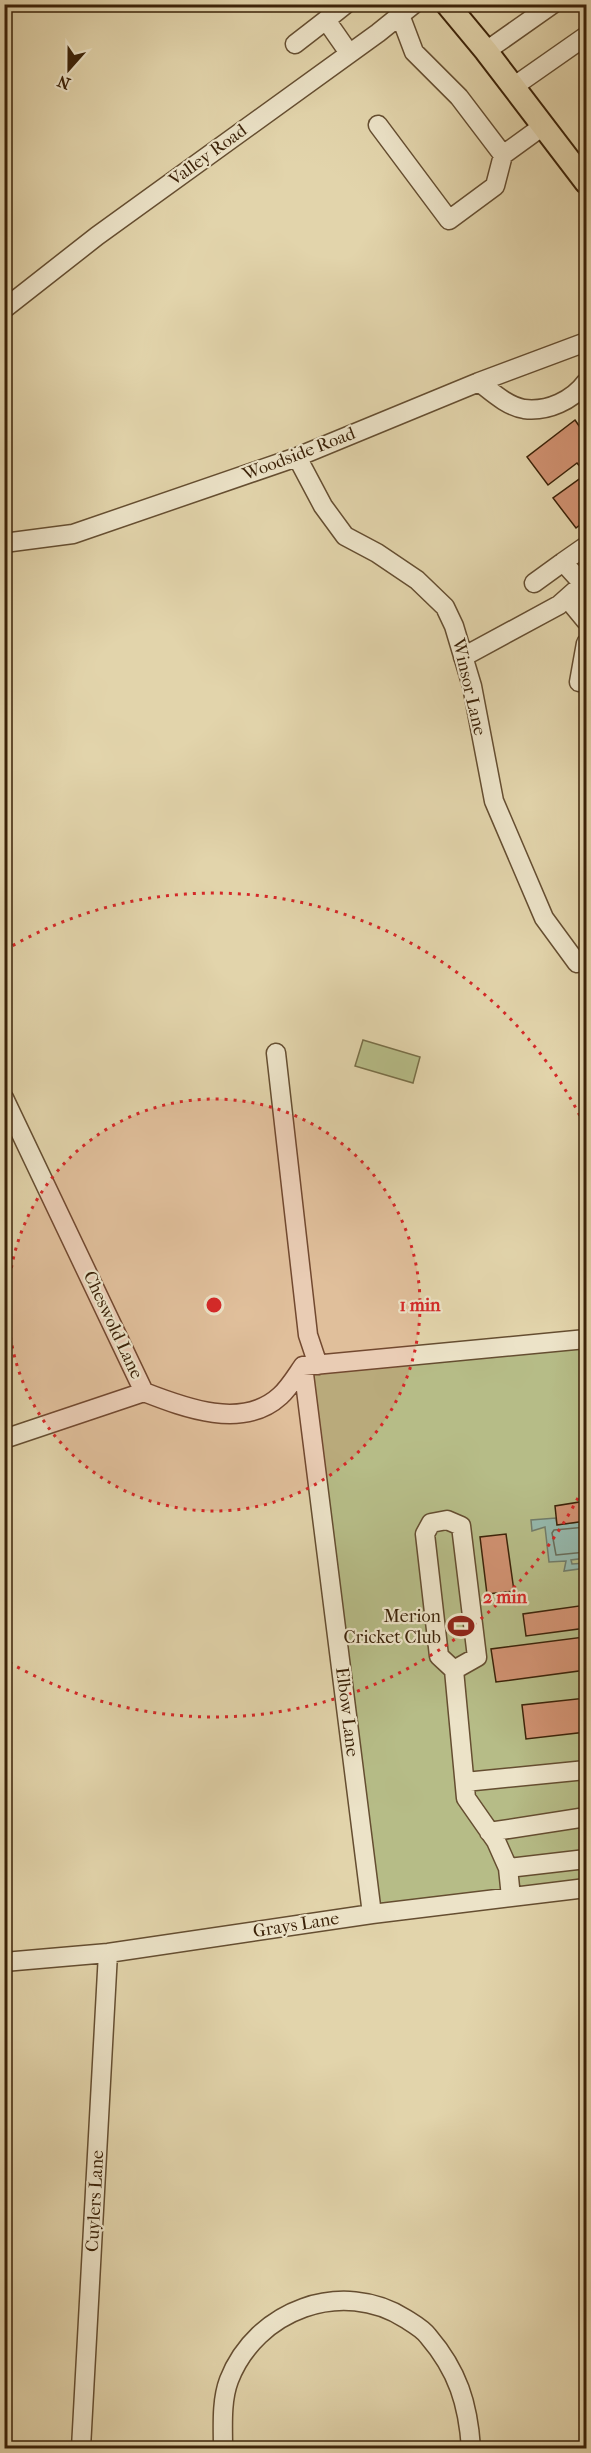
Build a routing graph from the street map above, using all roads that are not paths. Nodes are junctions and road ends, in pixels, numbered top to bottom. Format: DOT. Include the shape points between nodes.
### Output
graph roads {
  1 [pos="346,4"];
  2 [pos="447,4"];
  3 [pos="553,4"];
  4 [pos="407,10"];
  5 [pos="326,20"];
  6 [pos="586,36"];
  7 [pos="295,44"];
  8 [pos="486,51"];
  9 [pos="349,53"];
  10 [pos="513,87"];
  11 [pos="378,125"];
  12 [pos="543,126"];
  13 [pos="503,155"];
  14 [pos="584,174"];
  15 [pos="4,309"];
  16 [pos="586,342"];
  17 [pos="478,382"];
  18 [pos="586,382"];
  19 [pos="297,458"];
  20 [pos="4,543"];
  21 [pos="586,546"];
  22 [pos="563,562"];
  23 [pos="534,583"];
  24 [pos="585,583"];
  25 [pos="567,598"];
  26 [pos="586,621"];
  27 [pos="586,644"];
  28 [pos="463,657"];
  29 [pos="586,676"];
  30 [pos="577,963"];
  31 [pos="276,1053"];
  32 [pos="4,1098"];
  33 [pos="586,1339"];
  34 [pos="310,1366"];
  35 [pos="144,1392"];
  36 [pos="4,1439"];
  37 [pos="454,1670"];
  38 [pos="586,1770"];
  39 [pos="465,1782"];
  40 [pos="586,1817"];
  41 [pos="489,1832"];
  42 [pos="586,1858"];
  43 [pos="508,1868"];
  44 [pos="586,1888"];
  45 [pos="511,1897"];
  46 [pos="372,1914"];
  47 [pos="108,1953"];
  48 [pos="4,1962"];
  49 [pos="81,2448"];
  50 [pos="223,2448"];
  51 [pos="471,2448"];
  1 -- 5 [label="street"];
  2 -- 8 [label="main road"];
  3 -- 8 [label="street"];
  4 -- 9 [label="street, Valley Road"];
  4 -- 13 [label="street" via="414,51 459,97"];
  5 -- 7 [label="street"];
  5 -- 9 [label="street"];
  6 -- 10 [label="street"];
  8 -- 10 [label="main road"];
  9 -- 15 [label="street, Valley Road" via="97,236"];
  10 -- 12 [label="main road"];
  11 -- 13 [label="street" via="449,220 495,186"];
  12 -- 13 [label="street"];
  12 -- 14 [label="main road"];
  16 -- 17 [label="street, Woodside Road"];
  17 -- 18 [label="street" via="501,399 524,409 553,406 577,395"];
  17 -- 19 [label="street, Woodside Road"];
  19 -- 20 [label="street, Woodside Road" via="73,534"];
  19 -- 28 [label="street, Winsor Lane" via="322,506 345,536 417,580 445,607"];
  21 -- 22 [label="street"];
  22 -- 23 [label="street"];
  22 -- 24 [label="street"];
  24 -- 25 [label="street"];
  25 -- 26 [label="street"];
  25 -- 28 [label="street"];
  27 -- 29 [label="street" via="579,682"];
  28 -- 30 [label="street, Winsor Lane" via="494,801 544,918"];
  31 -- 34 [label="street, Elbow Lane"];
  32 -- 35 [label="street, Cheswold Lane"];
  33 -- 34 [label="street"];
  34 -- 35 [label="street, Cheswold Lane" via="280,1396 256,1411 200,1412"];
  34 -- 46 [label="street, Elbow Lane"];
  35 -- 36 [label="street"];
  37 -- 37 [label="street" via="477,1657 461,1526 447,1520 430,1523 425,1533 440,1656"];
  37 -- 39 [label="street"];
  38 -- 39 [label="street"];
  39 -- 41 [label="street" via="466,1798"];
  40 -- 41 [label="street"];
  41 -- 43 [label="street"];
  42 -- 43 [label="street"];
  43 -- 45 [label="street"];
  44 -- 45 [label="street, Grays Lane"];
  45 -- 46 [label="street, Grays Lane"];
  46 -- 47 [label="street, Grays Lane"];
  47 -- 48 [label="street, Grays Lane"];
  47 -- 49 [label="street, Cuylers Lane"];
  50 -- 51 [label="street" via="228,2383 255,2339 282,2317 327,2301 348,2301 395,2312 427,2334 458,2380 469,2415"];
}
